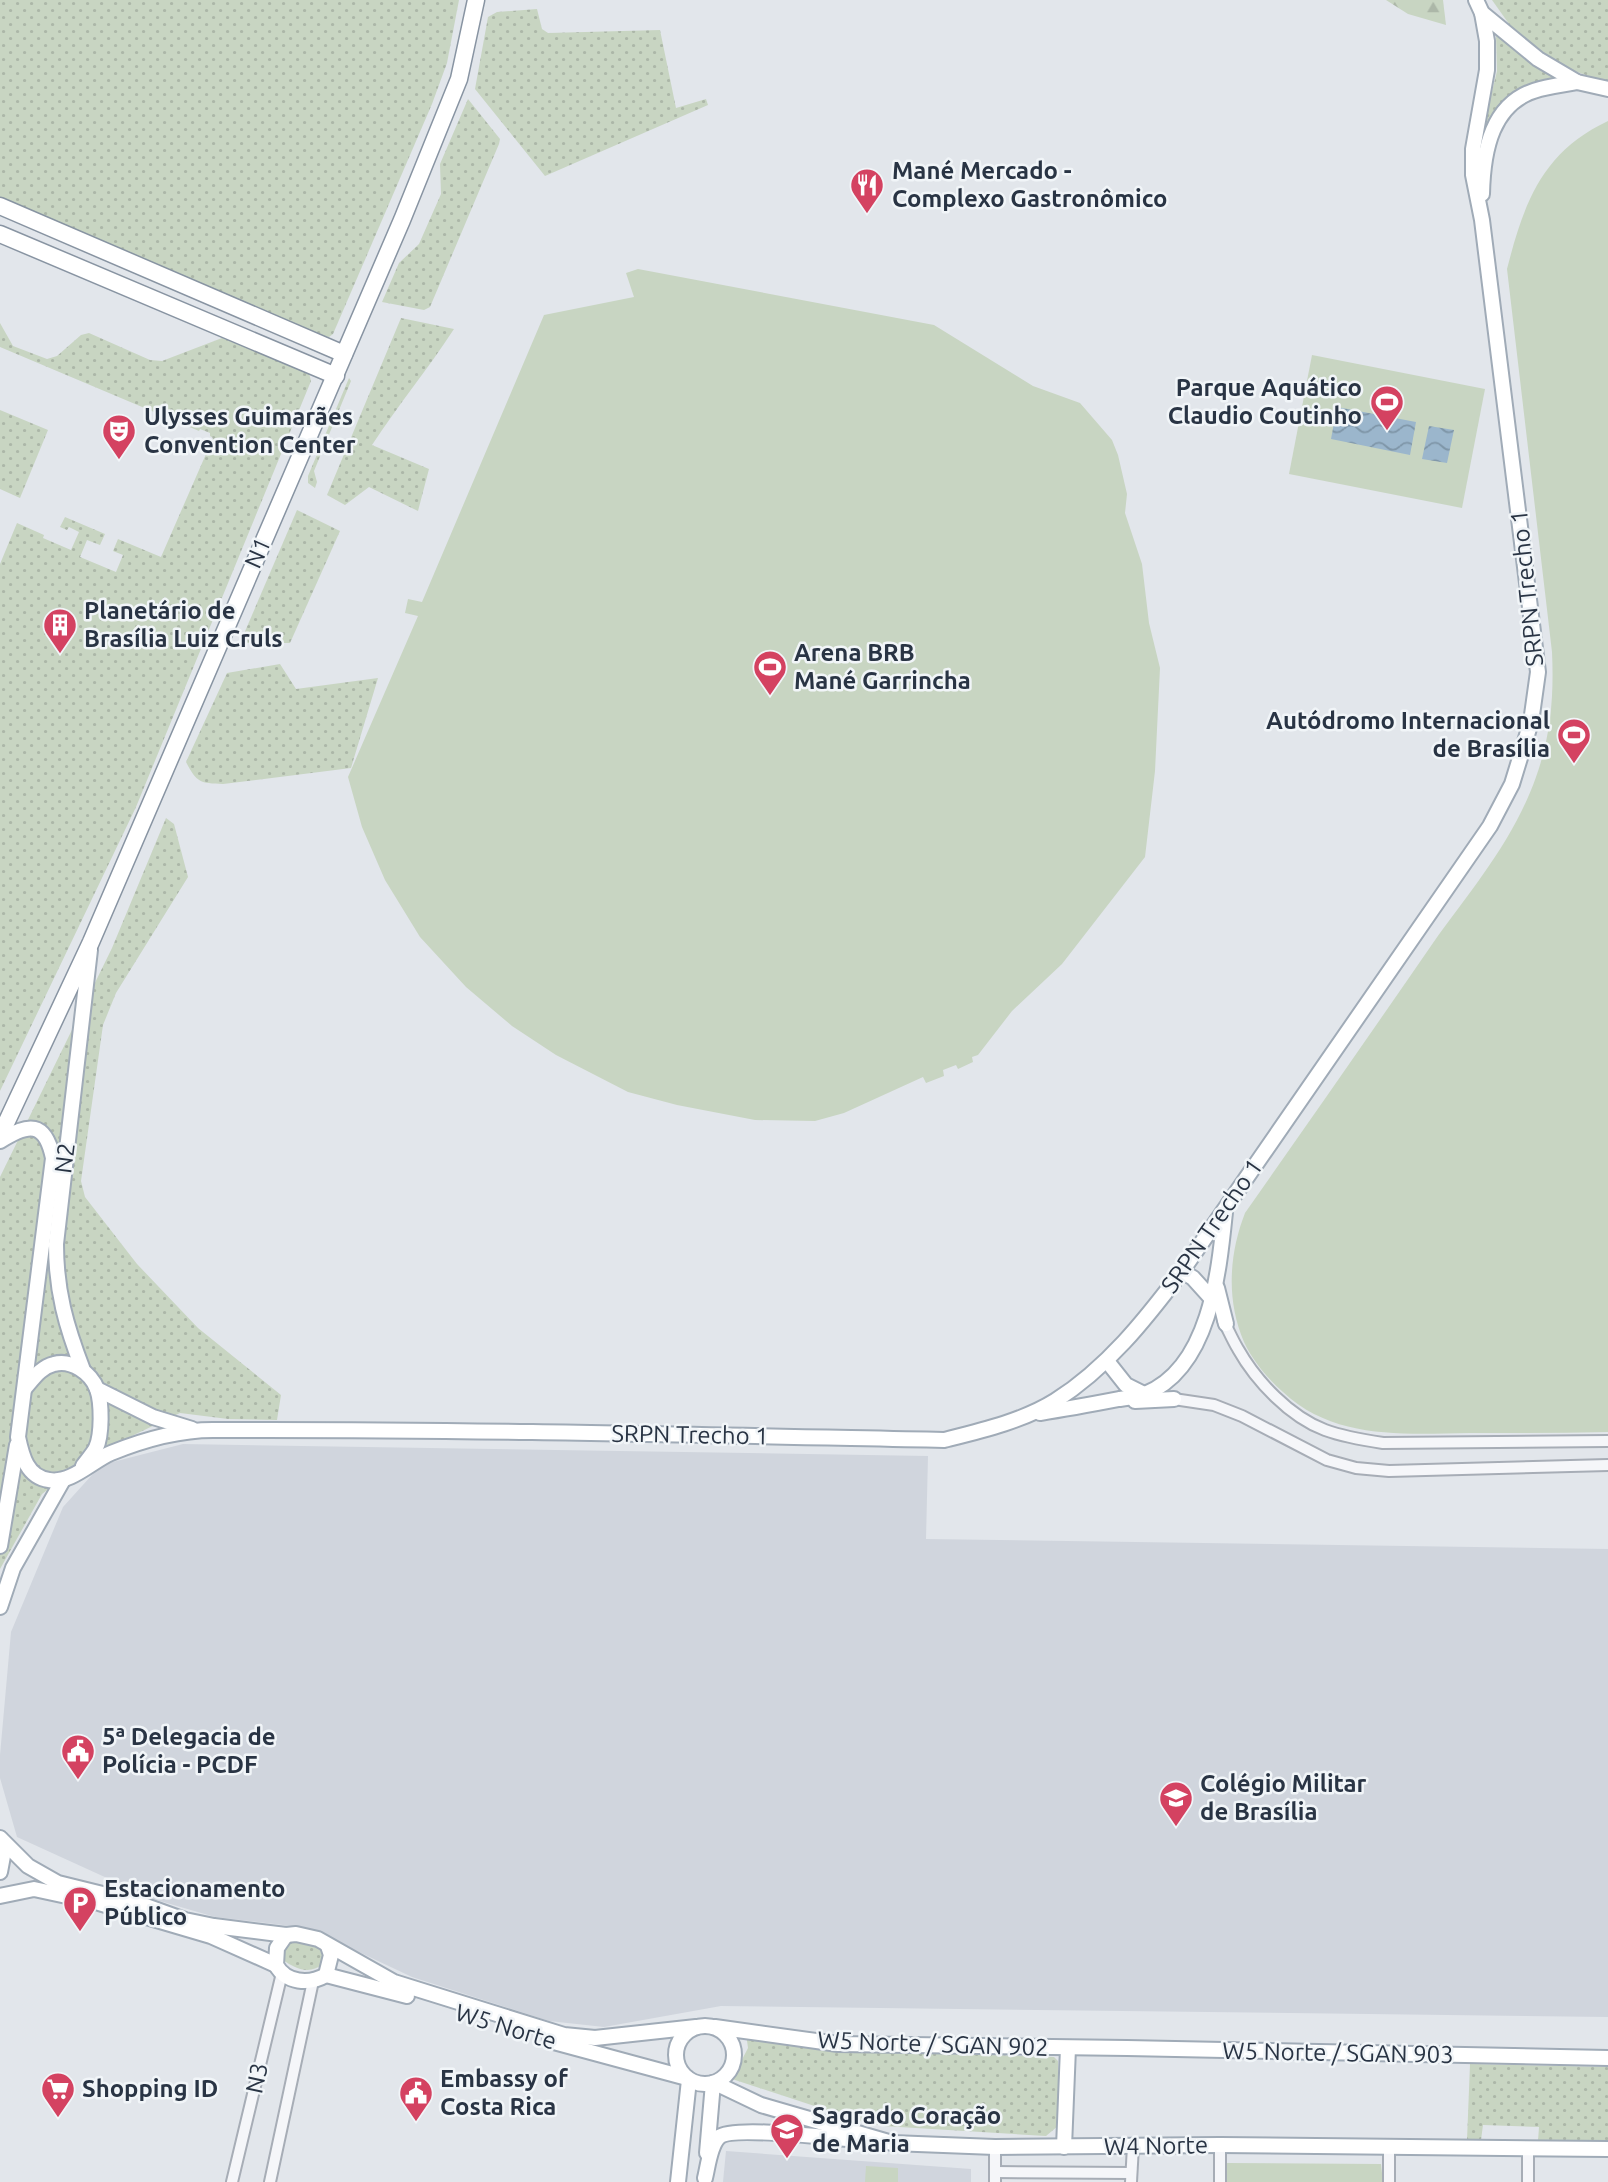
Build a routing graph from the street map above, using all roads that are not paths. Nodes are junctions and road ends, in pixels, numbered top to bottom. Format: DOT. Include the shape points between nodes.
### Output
graph roads {
  1 [pos="476,0"];
  2 [pos="1479,7"];
  3 [pos="1577,82"];
  4 [pos="1608,89"];
  5 [pos="0,206"];
  6 [pos="1482,220"];
  7 [pos="0,234"];
  8 [pos="276,324"];
  9 [pos="267,347"];
  10 [pos="344,354"];
  11 [pos="335,376"];
  12 [pos="91,942"];
  13 [pos="0,1138"];
  14 [pos="1226,1208"];
  15 [pos="1182,1271"];
  16 [pos="1216,1273"];
  17 [pos="1212,1299"];
  18 [pos="1226,1324"];
  19 [pos="1107,1361"];
  20 [pos="83,1370"];
  21 [pos="25,1388"];
  22 [pos="97,1389"];
  23 [pos="1145,1394"];
  24 [pos="1174,1399"];
  25 [pos="1116,1400"];
  26 [pos="1025,1416"];
  27 [pos="193,1430"];
  28 [pos="18,1437"];
  29 [pos="1608,1441"];
  30 [pos="1608,1465"];
  31 [pos="81,1470"];
  32 [pos="63,1480"];
  33 [pos="0,1546"];
  34 [pos="0,1607"];
  35 [pos="0,1838"];
  36 [pos="0,1872"];
  37 [pos="0,1896"];
  38 [pos="286,1936"];
  39 [pos="328,1946"];
  40 [pos="279,1969"];
  41 [pos="319,1978"];
  42 [pos="696,2027"];
  43 [pos="715,2027"];
  44 [pos="1068,2048"];
  45 [pos="1608,2058"];
  46 [pos="688,2079"];
  47 [pos="714,2083"];
  48 [pos="891,2143"];
  49 [pos="1220,2144"];
  50 [pos="1389,2145"];
  51 [pos="1133,2146"];
  52 [pos="995,2147"];
  53 [pos="1064,2147"];
  54 [pos="1528,2149"];
  55 [pos="1608,2149"];
  56 [pos="995,2177"];
  57 [pos="1131,2177"];
  58 [pos="705,2180"];
  59 [pos="232,2182"];
  60 [pos="270,2182"];
  61 [pos="678,2182"];
  62 [pos="1220,2182"];
  63 [pos="1389,2182"];
  64 [pos="1528,2182"];
  1 -- 10 [label="highway, N1" via="459,79"];
  2 -- 3 [label="main road" via="1538,60"];
  2 -- 6 [label="main road, SRPN Trecho 1" via="1488,70 1473,149 1473,174"];
  3 -- 4 [label="main road"];
  3 -- 6 [label="main road, SRPN Trecho 1" via="1537,89 1498,120 1485,147"];
  5 -- 8 [label="highway"];
  6 -- 14 [label="main road, SRPN Trecho 1" via="1538,672 1531,722 1512,784 1490,826"];
  7 -- 9 [label="highway"];
  8 -- 9 [label="highway"];
  8 -- 10 [label="highway"];
  9 -- 11 [label="highway"];
  10 -- 11 [label="highway, N1"];
  11 -- 12 [label="highway, N1"];
  12 -- 13 [label="highway, N1"];
  12 -- 20 [label="main road, N2" via="56,1244 61,1305"];
  13 -- 21 [label="main road, N2" via="30,1127 42,1131 53,1158"];
  14 -- 15 [label="main road, SRPN Trecho 1"];
  14 -- 16 [label="main road"];
  15 -- 17 [label="main road"];
  15 -- 19 [label="main road, SRPN Trecho 1"];
  16 -- 17 [label="main road"];
  16 -- 18 [label="main road"];
  17 -- 18 [label="street"];
  17 -- 23 [label="main road" via="1194,1351 1168,1379"];
  18 -- 29 [label="street" via="1260,1380 1293,1411 1322,1429 1383,1443"];
  19 -- 23 [label="main road" via="1126,1385"];
  19 -- 26 [label="main road, SRPN Trecho 1" via="1053,1402"];
  20 -- 21 [label="main road" via="55,1363"];
  20 -- 22 [label="main road"];
  21 -- 28 [label="main road"];
  22 -- 27 [label="main road, SRPN Trecho 1" via="153,1417"];
  22 -- 31 [label="main road" via="101,1424 96,1447"];
  23 -- 24 [label="street"];
  23 -- 25 [label="main road"];
  24 -- 25 [label="main road"];
  24 -- 30 [label="street" via="1214,1405 1318,1456 1356,1468"];
  25 -- 26 [label="main road"];
  26 -- 27 [label="main road, SRPN Trecho 1" via="943,1440"];
  27 -- 31 [label="main road, SRPN Trecho 1" via="142,1442"];
  28 -- 32 [label="main road" via="26,1466 48,1480"];
  28 -- 33 [label="main road"];
  31 -- 32 [label="main road"];
  32 -- 34 [label="main road" via="13,1568"];
  35 -- 36 [label="main road"];
  35 -- 38 [label="main road" via="27,1866 58,1883 185,1920"];
  37 -- 40 [label="main road" via="34,1889 99,1903 211,1936"];
  38 -- 39 [label="main road" via="306,1936"];
  38 -- 40 [label="main road" via="277,1948"];
  39 -- 41 [label="main road" via="331,1955"];
  39 -- 42 [label="main road" via="394,1982 565,2035 595,2038"];
  40 -- 41 [label="main road" via="292,1979"];
  40 -- 59 [label="street, N3"];
  41 -- 46 [label="main road, W5 Norte" via="397,1993"];
  41 -- 60 [label="street"];
  42 -- 43 [label="main road"];
  42 -- 46 [label="main road" via="677,2047 678,2065"];
  43 -- 44 [label="main road, W5 Norte / SGAN 902" via="838,2045"];
  43 -- 47 [label="main road" via="731,2041 735,2054 733,2066"];
  44 -- 45 [label="main road, W5 Norte / SGAN 903"];
  44 -- 53 [label="main road"];
  46 -- 47 [label="main road"];
  46 -- 61 [label="main road"];
  47 -- 48 [label="main road, W4 Norte" via="761,2105"];
  47 -- 58 [label="main road"];
  48 -- 52 [label="main road, W4 Norte"];
  48 -- 58 [label="main road" via="734,2131 718,2138"];
  49 -- 50 [label="main road, W4 Norte"];
  49 -- 51 [label="main road, W4 Norte"];
  49 -- 62 [label="street"];
  50 -- 54 [label="main road, W4 Norte"];
  50 -- 63 [label="street"];
  51 -- 53 [label="main road, W4 Norte"];
  51 -- 57 [label="street"];
  52 -- 53 [label="main road, W4 Norte"];
  52 -- 56 [label="street"];
  54 -- 55 [label="main road, W4 Norte"];
  54 -- 64 [label="street"];
  56 -- 57 [label="street"];
}
